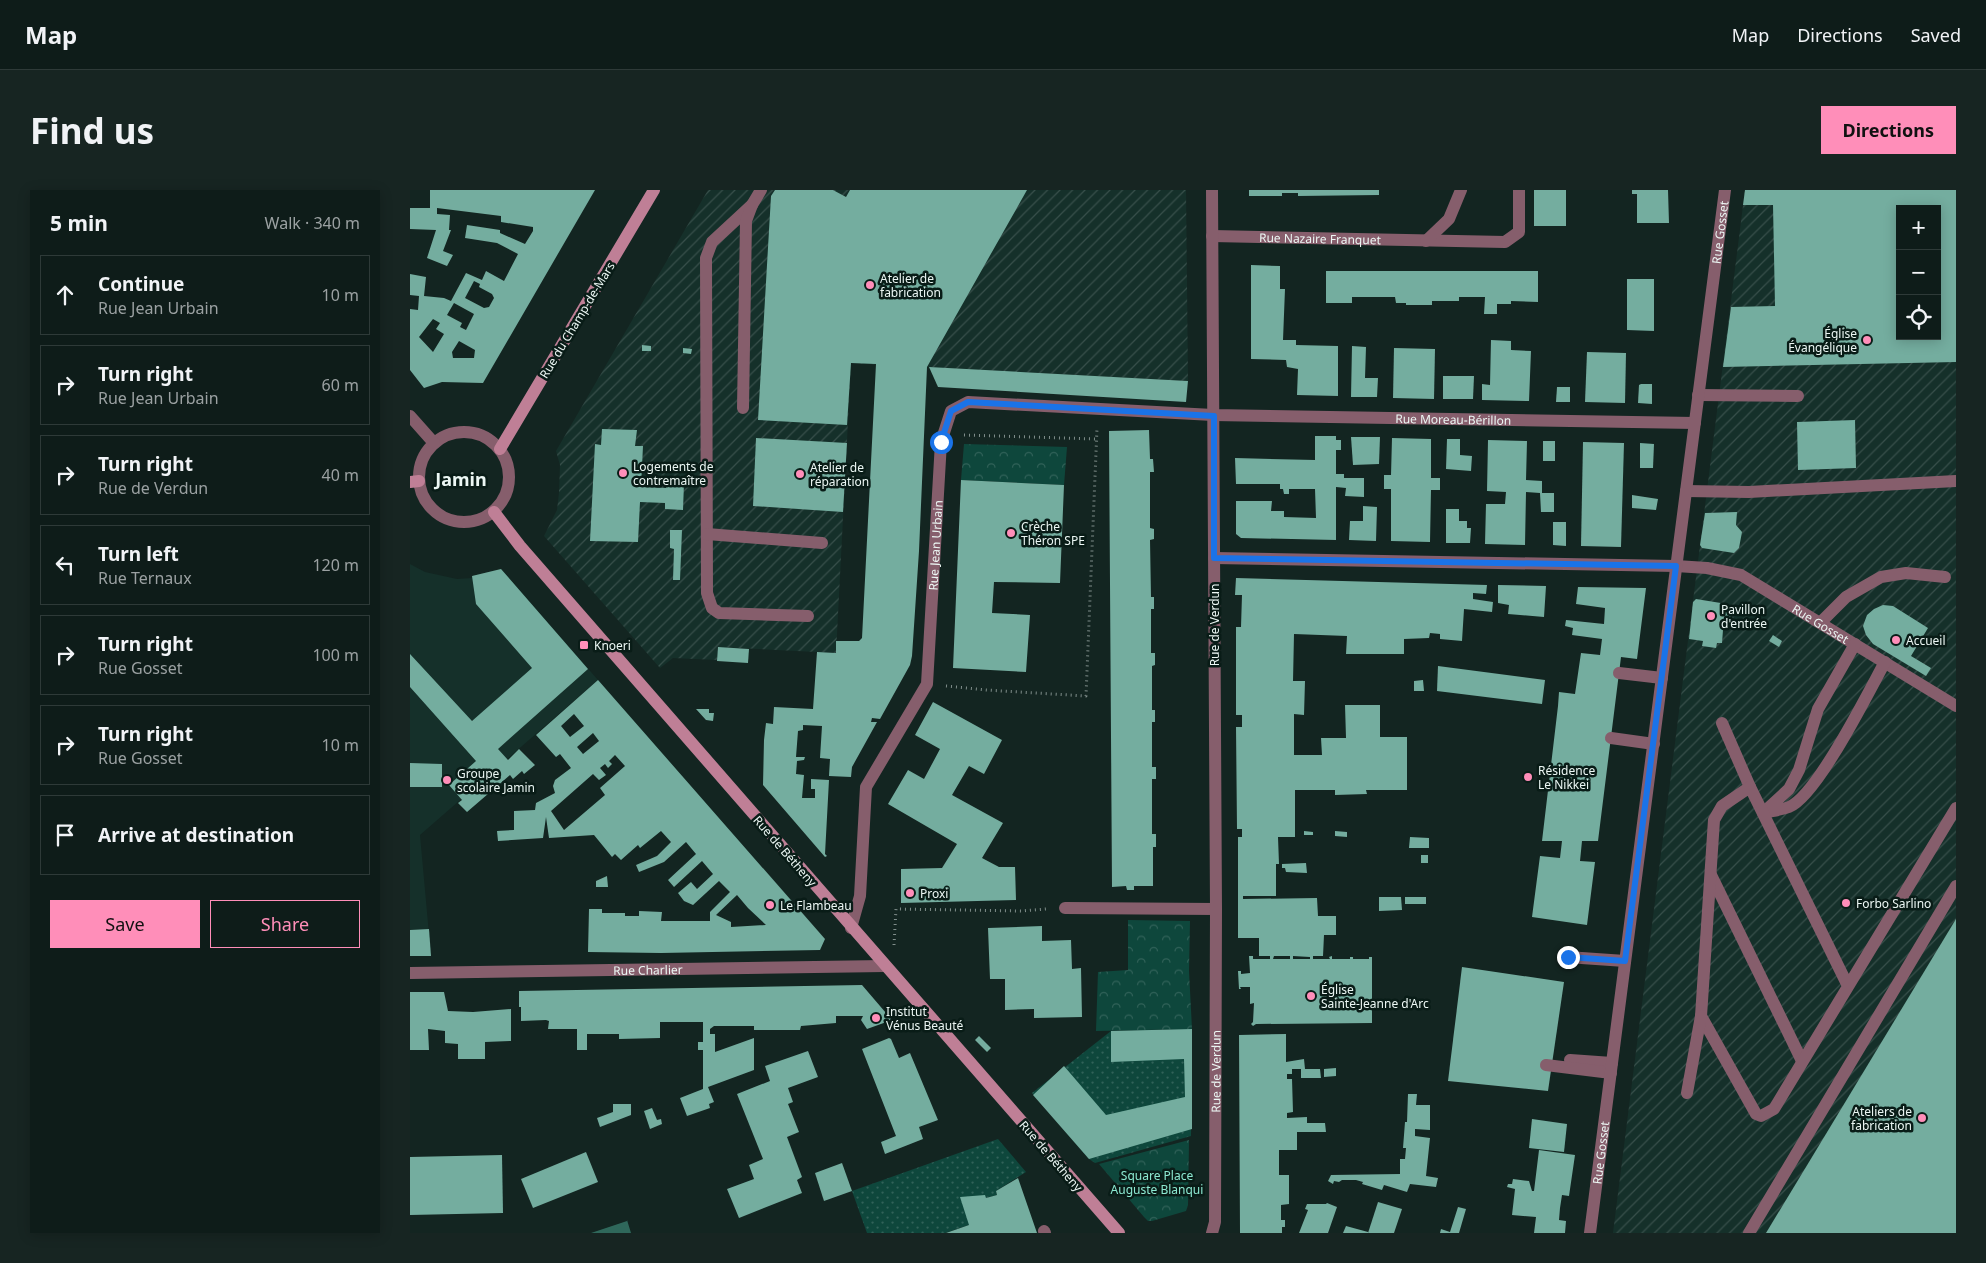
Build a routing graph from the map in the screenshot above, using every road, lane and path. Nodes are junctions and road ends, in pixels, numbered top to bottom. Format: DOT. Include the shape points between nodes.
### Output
graph roads {
  1 [pos="654,190"];
  2 [pos="761,190"];
  3 [pos="1212,190"];
  4 [pos="1461,190"];
  5 [pos="1519,190"];
  6 [pos="1725,190"];
  7 [pos="752,205"];
  8 [pos="1212,236"];
  9 [pos="1426,241"];
  10 [pos="1698,395"];
  11 [pos="1798,396"];
  12 [pos="743,408"];
  13 [pos="1097,410"];
  14 [pos="410,416"];
  15 [pos="1214,416"];
  16 [pos="1695,423"];
  17 [pos="944,434"];
  18 [pos="1096,439"];
  19 [pos="434,444"];
  20 [pos="500,449"];
  21 [pos="1956,481"];
  22 [pos="415,482"];
  23 [pos="1686,492"];
  24 [pos="494,512"];
  25 [pos="707,534"];
  26 [pos="822,543"];
  27 [pos="1214,558"];
  28 [pos="1676,566"];
  29 [pos="1945,578"];
  30 [pos="808,616"];
  31 [pos="1821,622"];
  32 [pos="1855,644"];
  33 [pos="1885,662"];
  34 [pos="1619,673"];
  35 [pos="1662,678"];
  36 [pos="927,684"];
  37 [pos="1956,706"];
  38 [pos="1722,723"];
  39 [pos="1611,738"];
  40 [pos="1654,744"];
  41 [pos="1750,787"];
  42 [pos="1956,808"];
  43 [pos="1763,813"];
  44 [pos="1710,873"];
  45 [pos="1956,886"];
  46 [pos="1064,908"];
  47 [pos="1216,909"];
  48 [pos="851,928"];
  49 [pos="1568,957"];
  50 [pos="1625,961"];
  51 [pos="885,966"];
  52 [pos="410,973"];
  53 [pos="1848,986"];
  54 [pos="1701,1016"];
  55 [pos="1802,1061"];
  56 [pos="1550,1062"];
  57 [pos="1612,1068"];
  58 [pos="1687,1093"];
  59 [pos="1119,1233"];
  60 [pos="1212,1233"];
  61 [pos="1590,1233"];
  62 [pos="1749,1233"];
  1 -- 20 [label="main road, Rue du Champ-de-Mars"];
  2 -- 7 [label="street"];
  3 -- 8 [label="street, Rue de Verdun"];
  4 -- 9 [label="street" via="1449,219"];
  5 -- 9 [label="street, Rue Nazaire Franquet" via="1519,232 1505,242"];
  6 -- 10 [label="street, Rue Gosset"];
  7 -- 12 [label="street" via="746,221"];
  7 -- 25 [label="street" via="712,242 706,258"];
  8 -- 9 [label="street, Rue Nazaire Franquet"];
  8 -- 15 [label="street, Rue de Verdun"];
  10 -- 11 [label="street"];
  10 -- 16 [label="street, Rue Gosset"];
  13 -- 15 [label="street, Rue Jean Urbain"];
  13 -- 17 [label="street, Rue Jean Urbain" via="968,402 951,411"];
  13 -- 18 [label="path"];
  14 -- 19 [label="street"];
  15 -- 16 [label="street, Rue Moreau-Bérillon"];
  15 -- 27 [label="street, Rue de Verdun"];
  16 -- 23 [label="street, Rue Gosset"];
  17 -- 18 [label="path"];
  17 -- 36 [label="street, Rue Jean Urbain"];
  18 -- 36 [label="path" via="1086,696"];
  19 -- 20 [label="street" via="446,435 476,433"];
  19 -- 22 [label="street"];
  20 -- 24 [label="street" via="510,475 503,501"];
  21 -- 23 [label="street" via="1749,492"];
  22 -- 24 [label="street" via="430,507 454,521 468,522"];
  23 -- 28 [label="street, Rue Gosset"];
  24 -- 48 [label="main road, Rue de Bétheny"];
  25 -- 26 [label="street"];
  25 -- 30 [label="street" via="707,593 712,608 719,613"];
  27 -- 28 [label="street"];
  27 -- 47 [label="street, Rue de Verdun"];
  28 -- 31 [label="street, Rue Gosset" via="1741,574"];
  28 -- 35 [label="street, Rue Gosset"];
  29 -- 31 [label="street" via="1906,573 1882,577 1846,597"];
  31 -- 32 [label="street, Rue Gosset"];
  32 -- 33 [label="street, Rue Gosset"];
  32 -- 43 [label="street" via="1818,709 1799,770 1789,789"];
  33 -- 37 [label="street, Rue Gosset"];
  33 -- 43 [label="street" via="1831,760 1804,794 1791,807"];
  34 -- 35 [label="street"];
  35 -- 40 [label="street, Rue Gosset"];
  36 -- 48 [label="street, Rue Jean Urbain" via="866,788 860,896"];
  38 -- 41 [label="street"];
  39 -- 40 [label="street"];
  40 -- 50 [label="street, Rue Gosset"];
  41 -- 43 [label="street"];
  41 -- 44 [label="street" via="1722,806 1714,820"];
  42 -- 53 [label="street"];
  43 -- 53 [label="street"];
  44 -- 54 [label="street"];
  44 -- 55 [label="street"];
  45 -- 62 [label="street"];
  46 -- 47 [label="street"];
  46 -- 51 [label="path" via="1021,911 896,909 895,943"];
  47 -- 60 [label="street, Rue de Verdun" via="1215,1222"];
  48 -- 51 [label="main road, Rue de Bétheny"];
  49 -- 50 [label="street"];
  50 -- 57 [label="street, Rue Gosset"];
  51 -- 52 [label="street, Rue Charlier"];
  51 -- 59 [label="main road, Rue de Bétheny"];
  53 -- 55 [label="street"];
  54 -- 55 [label="street" via="1756,1114 1761,1116 1774,1109"];
  54 -- 58 [label="street"];
  56 -- 57 [label="street"];
  57 -- 61 [label="street, Rue Gosset"];
}
